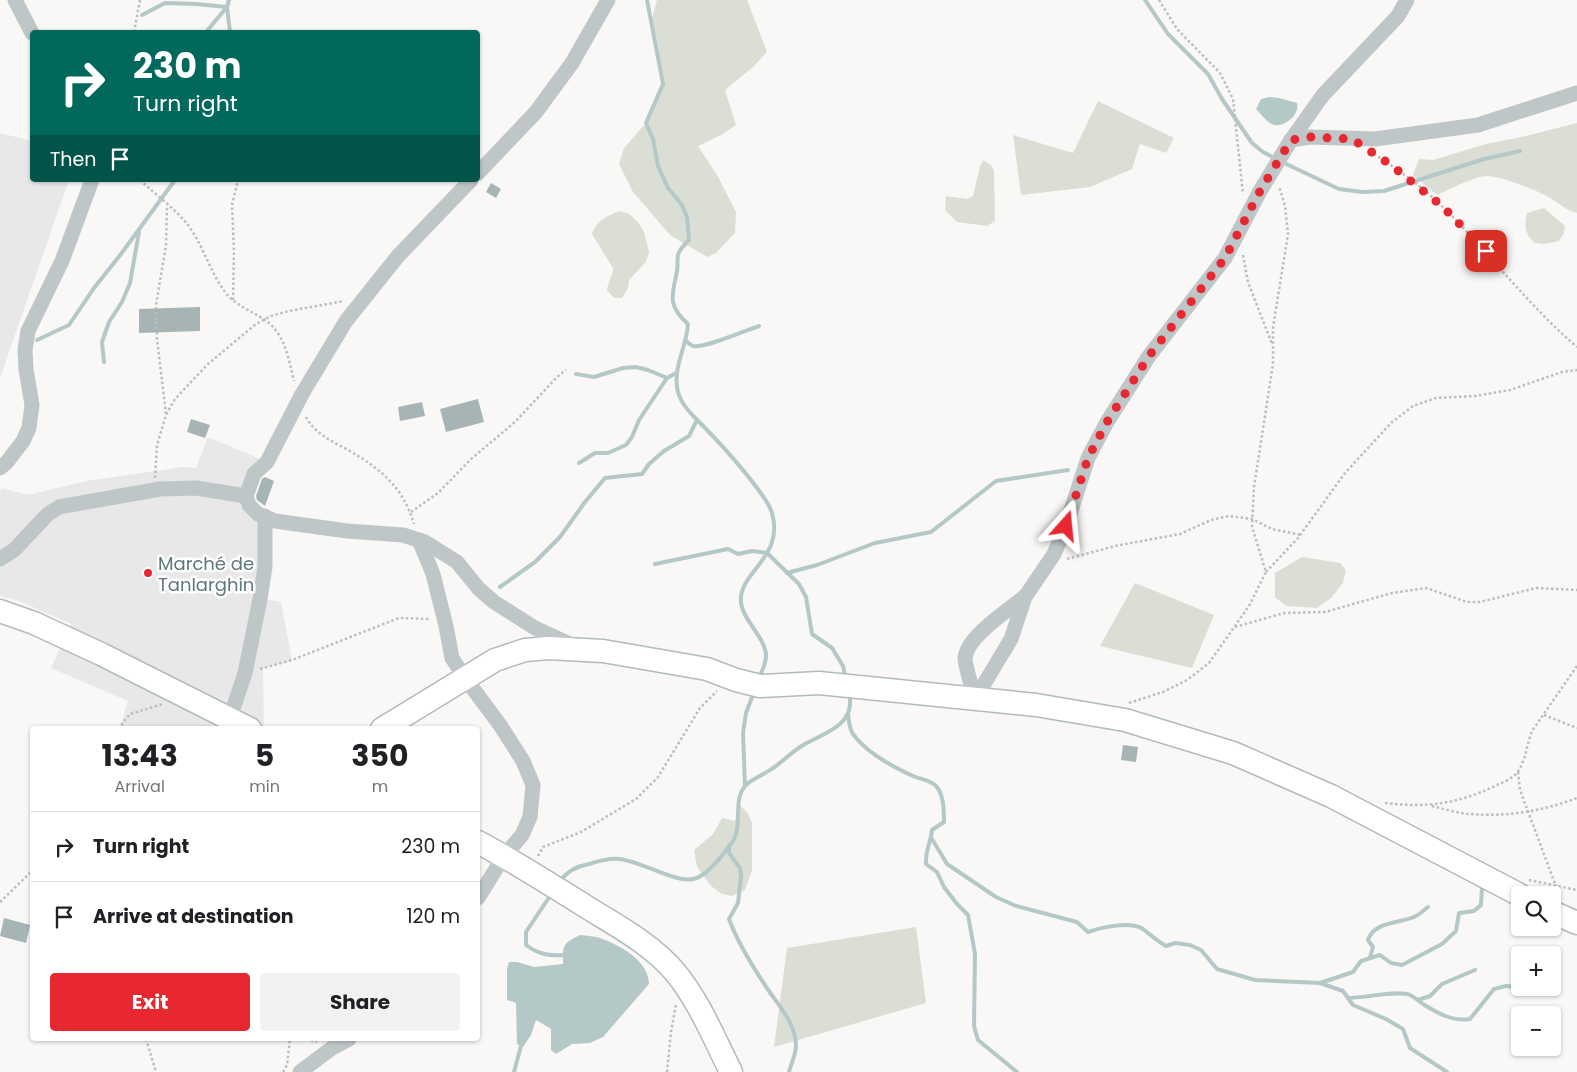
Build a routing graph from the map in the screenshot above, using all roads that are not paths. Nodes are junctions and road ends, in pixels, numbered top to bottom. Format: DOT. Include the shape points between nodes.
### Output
graph roads {
  1 [pos="15,0"];
  2 [pos="608,0"];
  3 [pos="1407,0"];
  4 [pos="30,30"];
  5 [pos="1577,93"];
  6 [pos="1291,140"];
  7 [pos="480,171"];
  8 [pos="91,182"];
  9 [pos="469,182"];
  10 [pos="0,468"];
  11 [pos="246,496"];
  12 [pos="265,516"];
  13 [pos="419,540"];
  14 [pos="0,559"];
  15 [pos="1025,597"];
  16 [pos="0,611"];
  17 [pos="584,650"];
  18 [pos="465,678"];
  19 [pos="975,699"];
  20 [pos="230,718"];
  21 [pos="245,726"];
  22 [pos="387,726"];
  23 [pos="480,843"];
  24 [pos="504,856"];
  25 [pos="1511,890"];
  26 [pos="480,895"];
  27 [pos="345,1041"];
  28 [pos="300,1072"];
  29 [pos="731,1072"];
  1 -- 4 [label="street"];
  2 -- 7 [label="street" via="572,63 536,112"];
  3 -- 6 [label="street" via="1398,16 1323,95"];
  5 -- 6 [label="street" via="1478,125 1375,139 1310,137"];
  6 -- 15 [label="street" via="1225,258 1149,356 1107,422 1088,458 1054,554"];
  8 -- 10 [label="street" via="62,261 28,331 26,369 32,405 29,428 23,441"];
  9 -- 11 [label="street" via="398,256 346,321 267,462 254,474"];
  11 -- 12 [label="street" via="248,506"];
  11 -- 14 [label="street" via="196,488 156,490 59,507 48,514 14,550"];
  12 -- 13 [label="street" via="297,525 403,535"];
  12 -- 20 [label="street" via="265,567 245,673"];
  13 -- 17 [label="street" via="457,562 478,590 494,602 534,628"];
  13 -- 18 [label="street" via="432,574 452,658"];
  15 -- 19 [label="street" via="1011,639"];
  15 -- 19 [label="street" via="970,645 965,658"];
  16 -- 20 [label="street" via="42,627"];
  17 -- 18 [label="street" via="525,650 495,660"];
  17 -- 19 [label="street" via="707,669 760,686 819,683"];
  18 -- 22 [label="street"];
  18 -- 24 [label="street" via="523,761 533,785 530,817 522,835"];
  19 -- 25 [label="street" via="1036,705 1125,720 1233,752 1331,796"];
  20 -- 21 [label="street"];
  23 -- 24 [label="street"];
  24 -- 26 [label="street"];
  24 -- 29 [label="street" via="628,933 664,962 681,980 706,1020"];
  27 -- 28 [label="street"];
}
